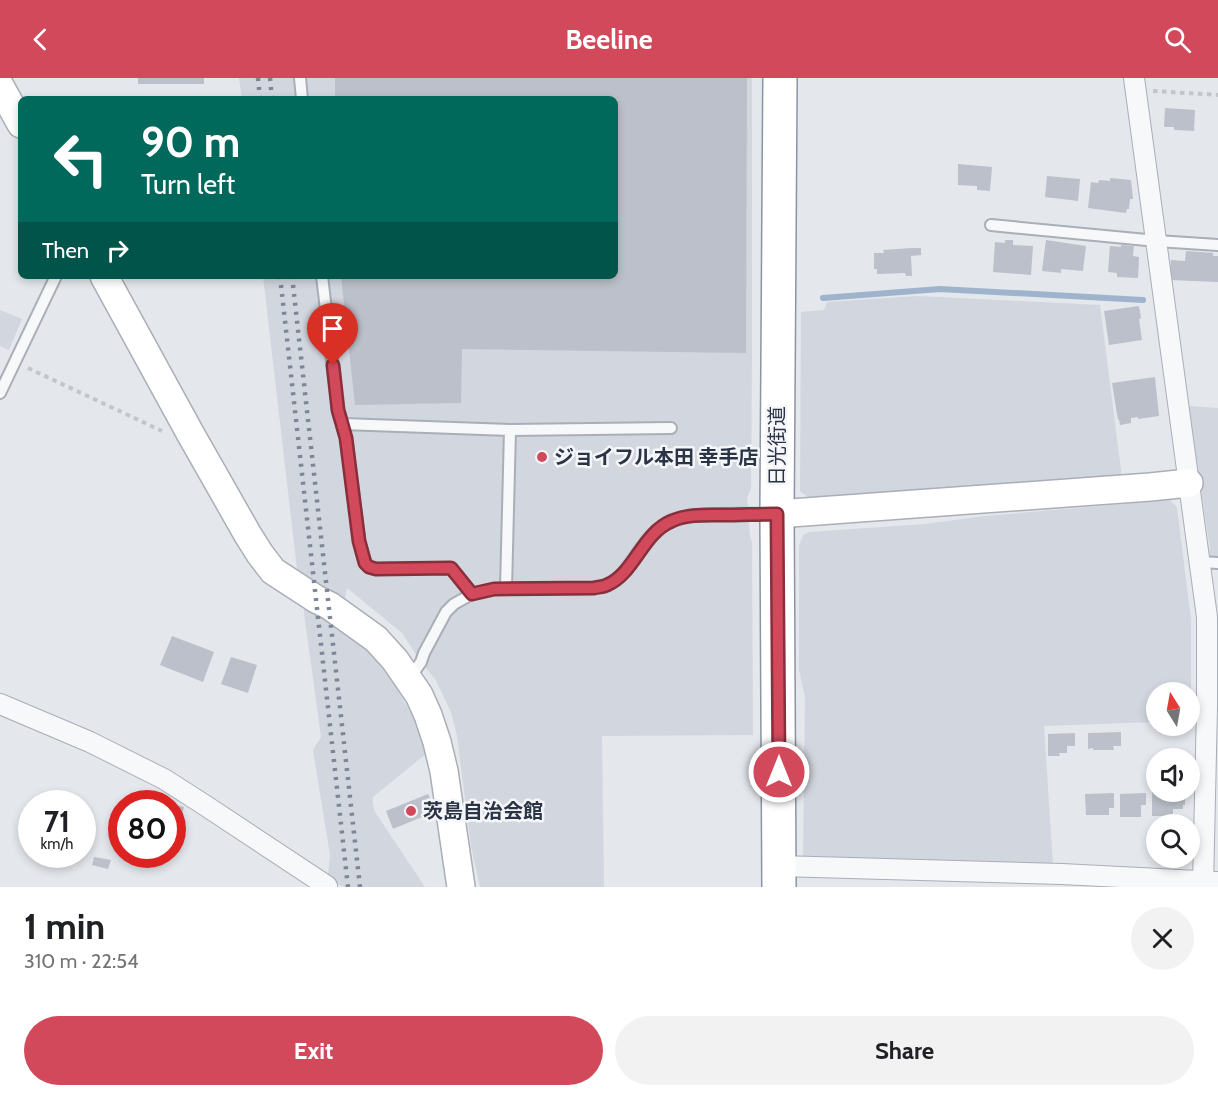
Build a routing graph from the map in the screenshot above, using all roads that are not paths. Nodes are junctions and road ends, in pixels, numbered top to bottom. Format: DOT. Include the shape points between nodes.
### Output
graph roads {
  1 [pos="300,78"];
  2 [pos="780,78"];
  3 [pos="1135,84"];
  4 [pos="0,86"];
  5 [pos="302,96"];
  6 [pos="18,119"];
  7 [pos="991,225"];
  8 [pos="1157,241"];
  9 [pos="1218,245"];
  10 [pos="55,279"];
  11 [pos="106,279"];
  12 [pos="322,279"];
  13 [pos="0,393"];
  14 [pos="343,424"];
  15 [pos="671,428"];
  16 [pos="510,430"];
  17 [pos="1189,483"];
  18 [pos="777,514"];
  19 [pos="1209,562"];
  20 [pos="506,589"];
  21 [pos="472,594"];
  22 [pos="409,679"];
  23 [pos="0,704"];
  24 [pos="779,876"];
  25 [pos="1208,883"];
  26 [pos="328,887"];
  27 [pos="461,887"];
  1 -- 5 [label="lane"];
  2 -- 18 [label="highway, 日光街道"];
  3 -- 8 [label="street"];
  4 -- 6 [label="street"];
  7 -- 8 [label="lane"];
  8 -- 9 [label="lane"];
  8 -- 17 [label="street"];
  10 -- 13 [label="lane"];
  11 -- 22 [label="street" via="260,554 273,571 376,639"];
  12 -- 14 [label="lane"];
  14 -- 16 [label="lane"];
  14 -- 21 [label="lane" via="365,563 376,569 451,568"];
  15 -- 16 [label="lane"];
  16 -- 20 [label="lane"];
  17 -- 18 [label="street"];
  17 -- 19 [label="street"];
  18 -- 20 [label="lane" via="686,516 670,521 655,532 628,568 606,585"];
  18 -- 24 [label="highway, 日光街道"];
  19 -- 25 [label="street"];
  20 -- 21 [label="lane"];
  21 -- 22 [label="lane" via="446,612"];
  22 -- 27 [label="street" via="429,715 438,742"];
  23 -- 26 [label="street" via="164,779"];
  24 -- 25 [label="street" via="1051,874"];
}
